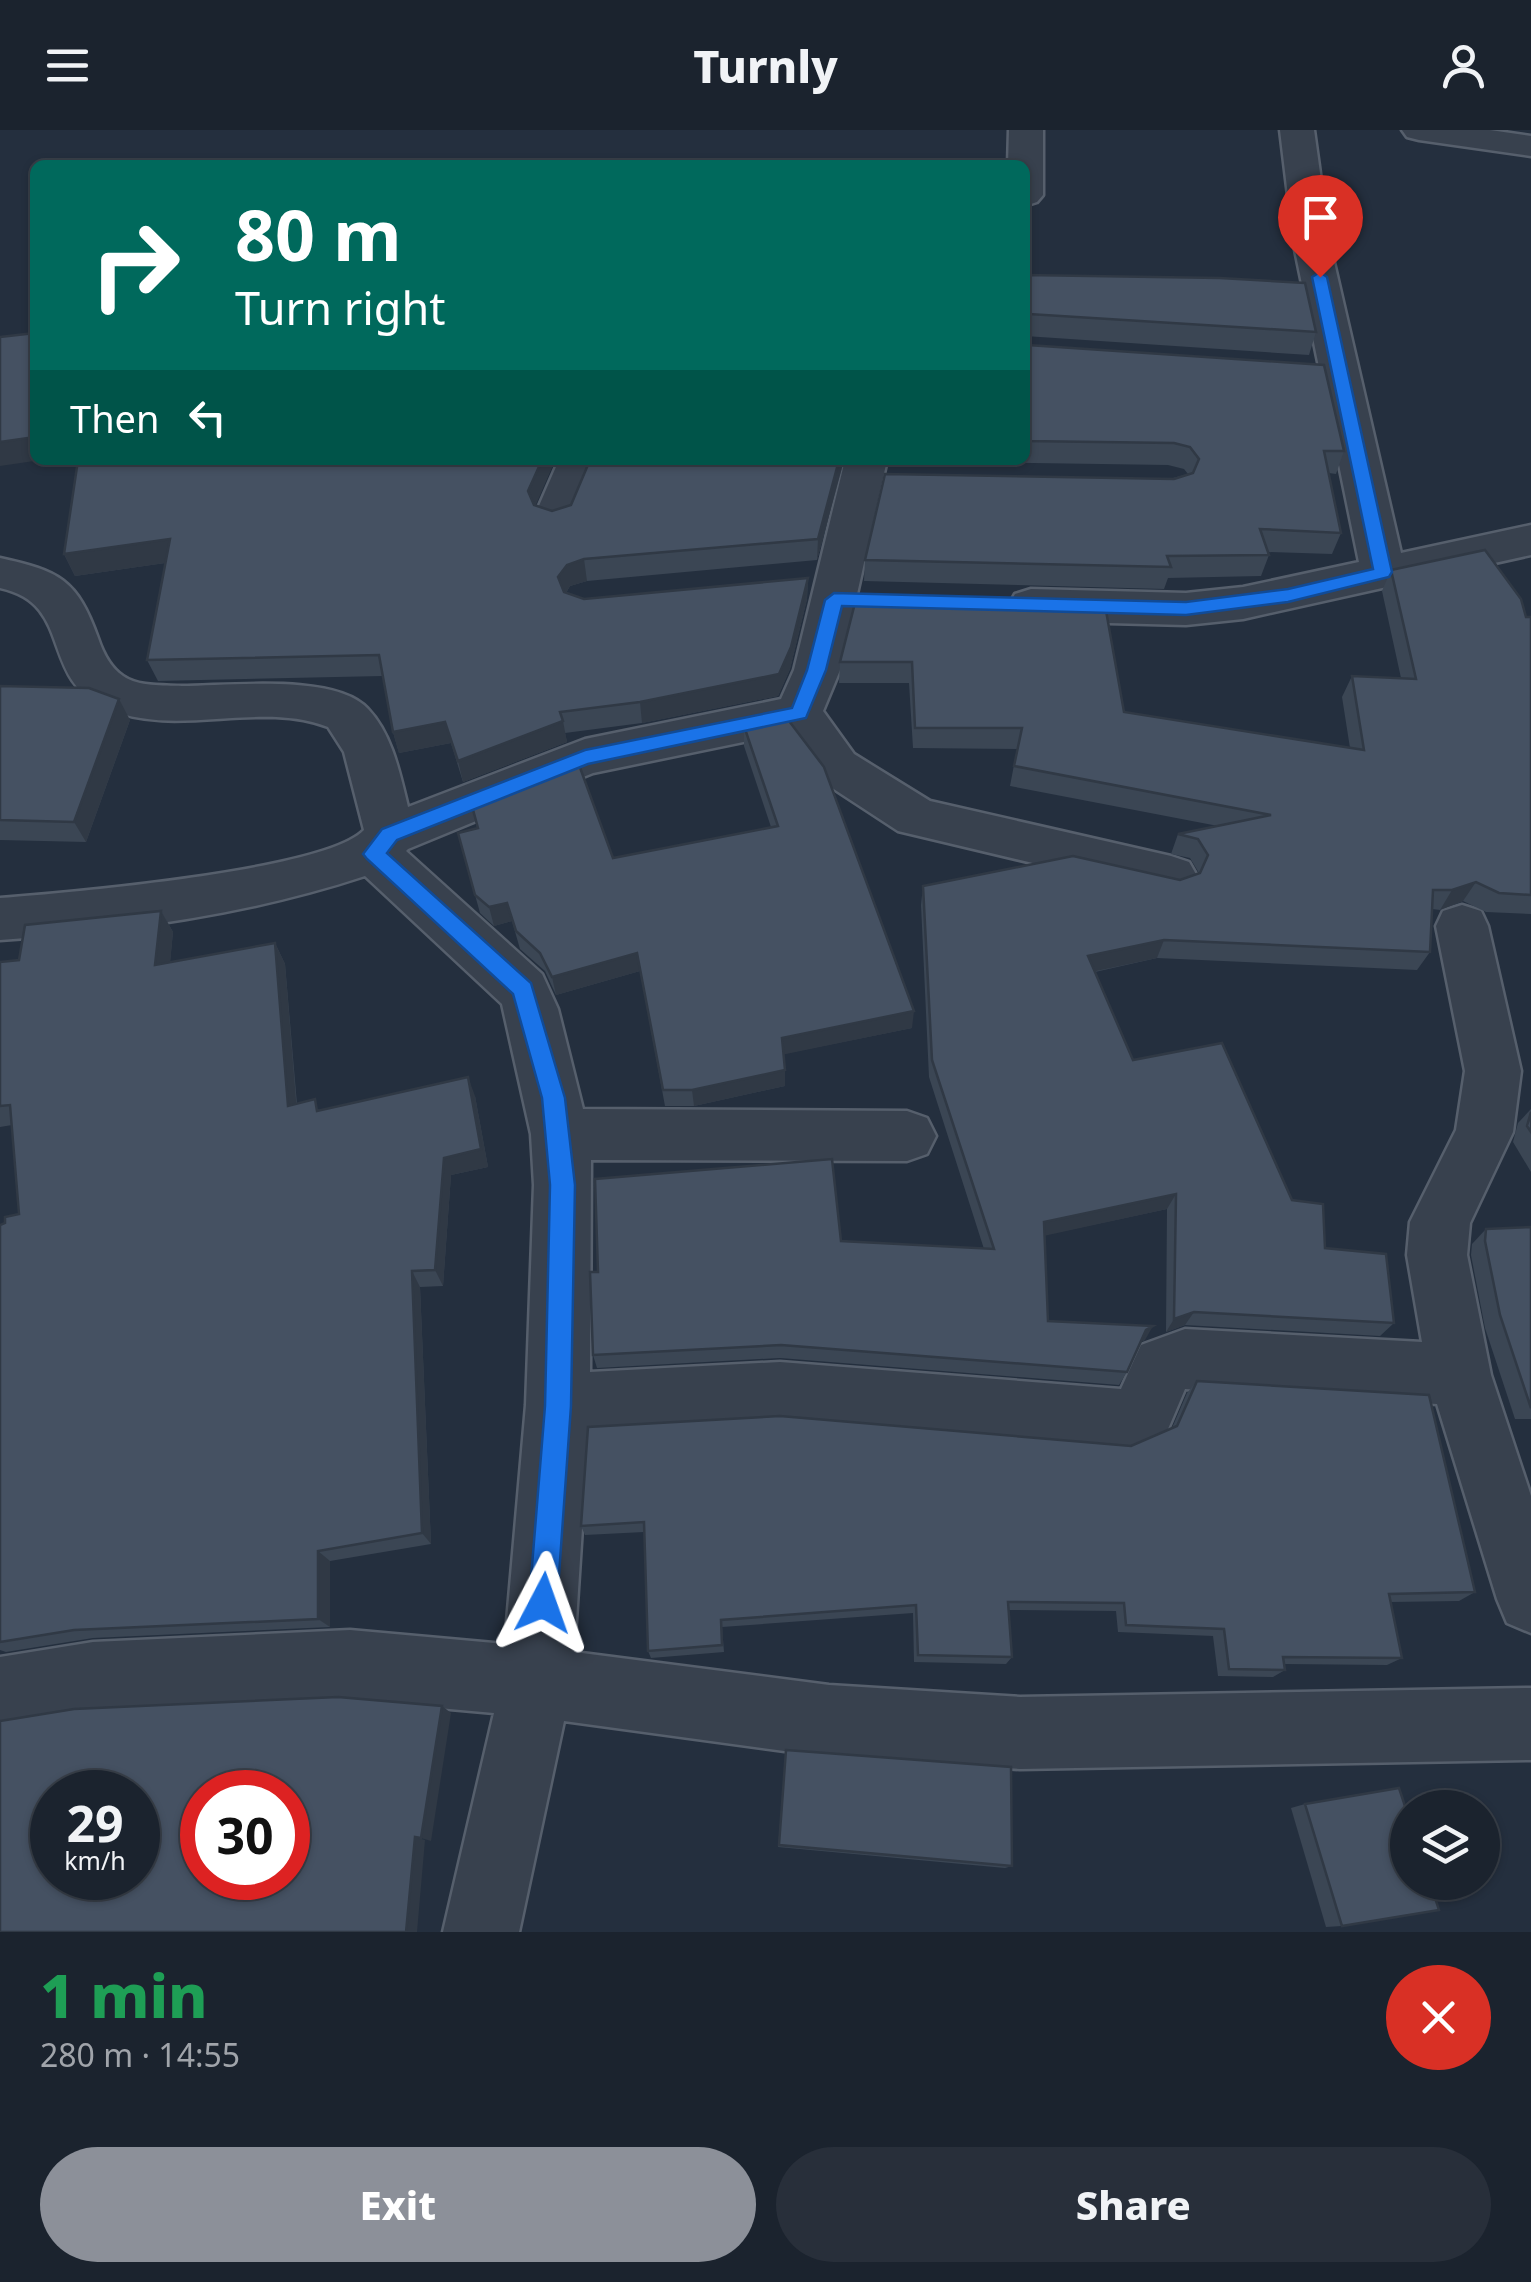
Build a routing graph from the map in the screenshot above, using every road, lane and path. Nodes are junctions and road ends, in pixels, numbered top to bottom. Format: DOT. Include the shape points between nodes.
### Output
graph roads {
  1 [pos="1026,130"];
  2 [pos="1297,130"];
  3 [pos="1420,130"];
  4 [pos="1531,146"];
  5 [pos="1026,160"];
  6 [pos="578,465"];
  7 [pos="876,472"];
  8 [pos="556,515"];
  9 [pos="1531,540"];
  10 [pos="1383,572"];
  11 [pos="0,573"];
  12 [pos="991,604"];
  13 [pos="799,713"];
  14 [pos="382,844"];
  15 [pos="1171,876"];
  16 [pos="0,919"];
  17 [pos="1462,926"];
  18 [pos="560,1134"];
  19 [pos="907,1136"];
  20 [pos="1459,1374"];
  21 [pos="558,1406"];
  22 [pos="1531,1599"];
  23 [pos="537,1682"];
  24 [pos="0,1692"];
  25 [pos="1531,1724"];
  26 [pos="481,1932"];
  1 -- 5 [label="street"];
  2 -- 10 [label="street" via="1322,372"];
  3 -- 4 [label="street"];
  6 -- 8 [label="street"];
  7 -- 13 [label="street"];
  9 -- 10 [label="street"];
  10 -- 12 [label="street" via="1288,596 1186,609"];
  11 -- 14 [label="street" via="58,593 83,656 106,688 140,700 310,704 346,715 363,739"];
  13 -- 14 [label="street" via="585,757"];
  13 -- 15 [label="street" via="838,768 916,817"];
  14 -- 16 [label="street" via="324,871 226,892 102,912"];
  14 -- 18 [label="street" via="523,990"];
  17 -- 20 [label="street" via="1493,1071 1484,1132 1438,1238"];
  18 -- 19 [label="street"];
  18 -- 21 [label="street"];
  20 -- 21 [label="street" via="1184,1359 1162,1367 1142,1414 1123,1421 780,1393"];
  20 -- 22 [label="street"];
  21 -- 23 [label="street"];
  23 -- 24 [label="street" via="350,1665 93,1678"];
  23 -- 25 [label="street" via="830,1721 1020,1733"];
  23 -- 26 [label="street"];
}
